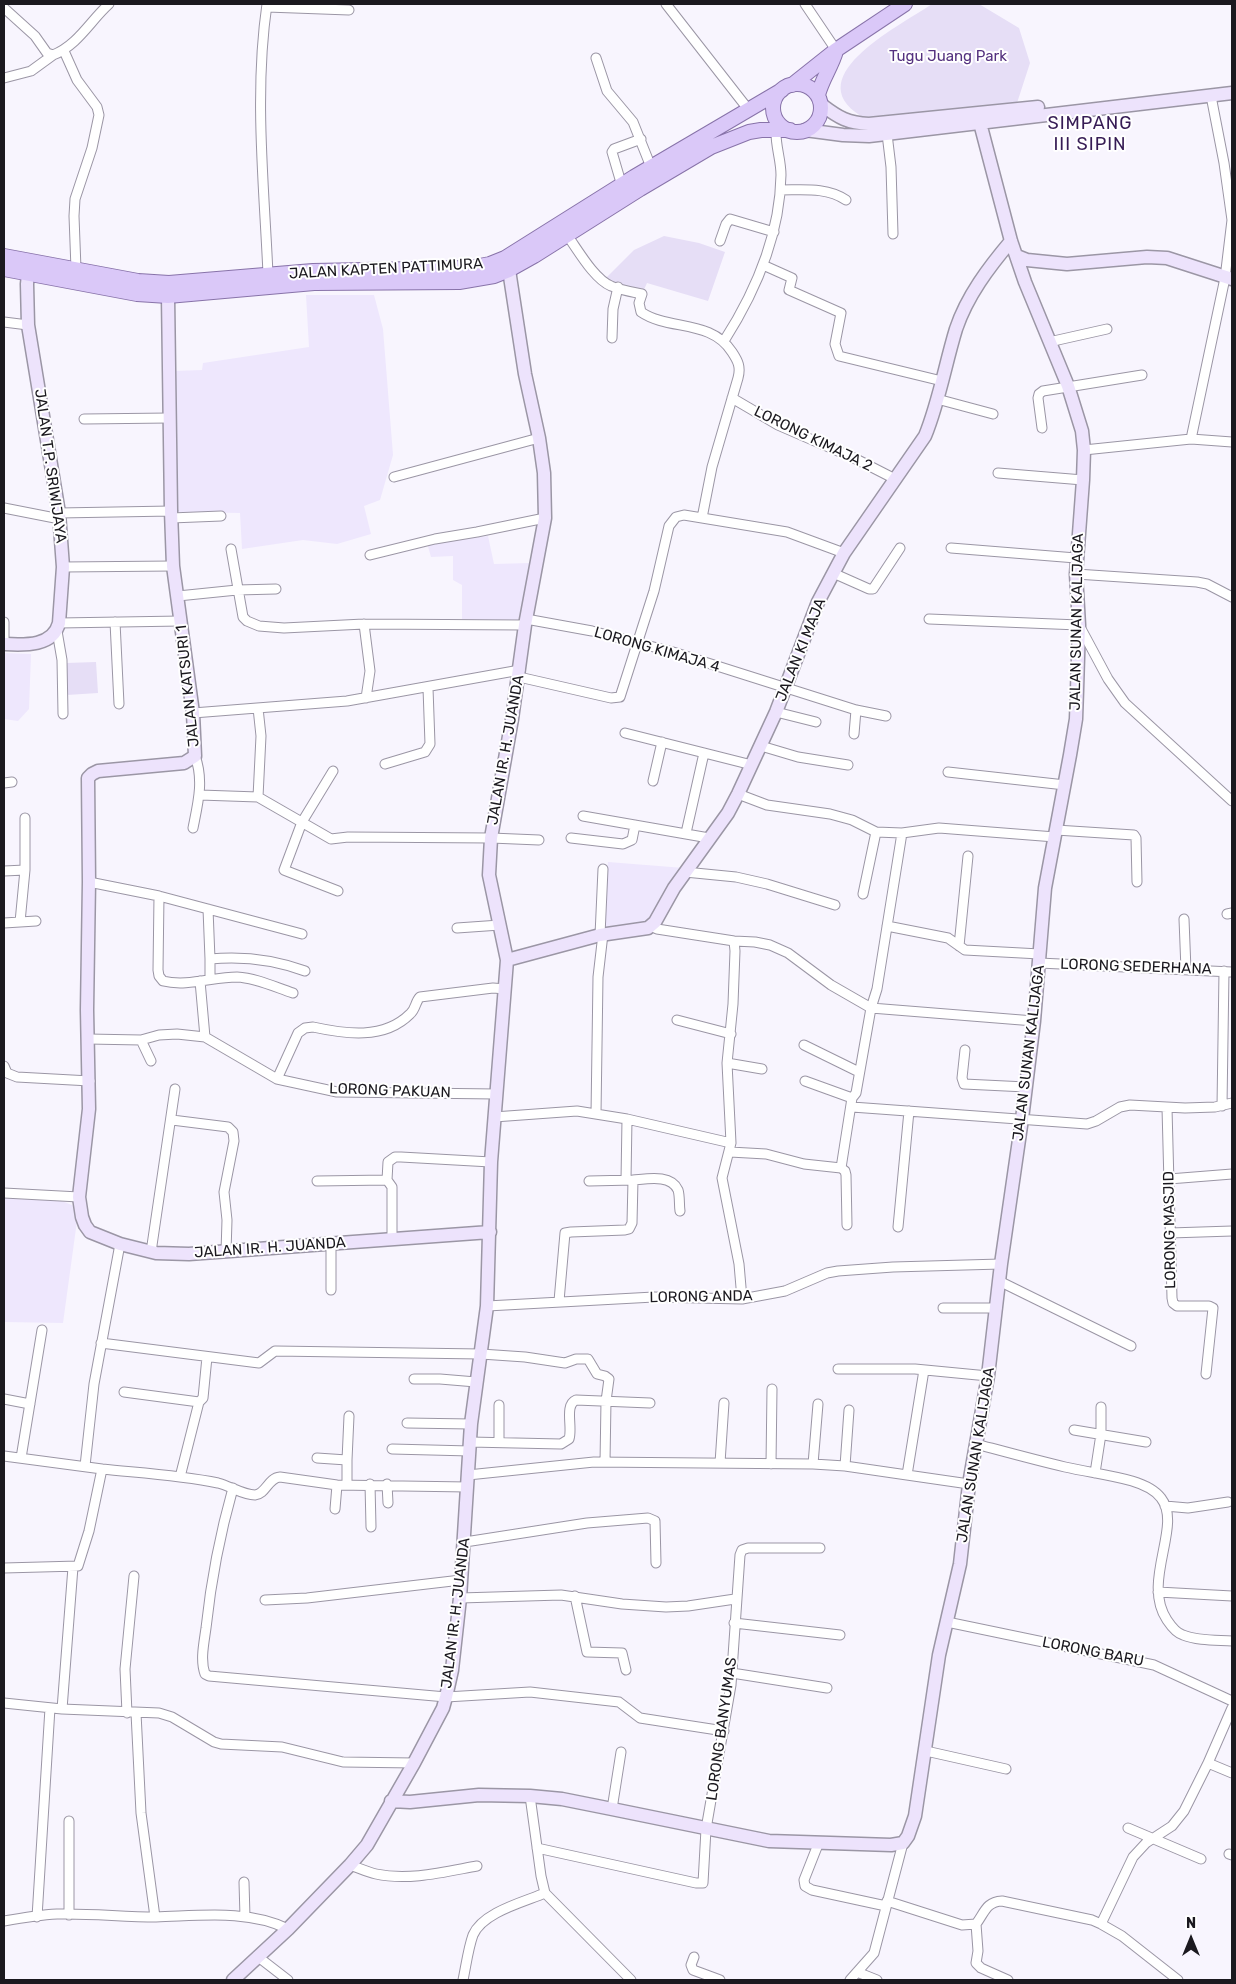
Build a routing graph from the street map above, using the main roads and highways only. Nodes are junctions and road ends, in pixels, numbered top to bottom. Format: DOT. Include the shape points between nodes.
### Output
graph roads {
  1 [pos="905,4"];
  2 [pos="836,50"];
  3 [pos="787,87"];
  4 [pos="820,100"];
  5 [pos="790,130"];
  6 [pos="637,183"];
  7 [pos="4,256"];
  8 [pos="507,264"];
  9 [pos="29,268"];
  10 [pos="4,269"];
  1 -- 2 [label="main road, JALAN KAPTEN PATTIMURA"];
  2 -- 3 [label="main road, JALAN KAPTEN PATTIMURA"];
  2 -- 4 [label="main road" via="820,85"];
  3 -- 4 [label="main road" via="804,85"];
  3 -- 5 [label="main road" via="774,102 775,116"];
  3 -- 6 [label="main road, JALAN KAPTEN PATTIMURA" via="651,167"];
  4 -- 5 [label="main road" via="817,120 812,126 806,130"];
  5 -- 6 [label="main road, JALAN KAPTEN PATTIMURA" via="749,132"];
  6 -- 8 [label="main road, JALAN KAPTEN PATTIMURA" via="568,235"];
  6 -- 8 [label="main road, JALAN KAPTEN PATTIMURA" via="622,186"];
  7 -- 9 [label="main road, JALAN KAPTEN PATTIMURA"];
  8 -- 9 [label="main road, JALAN KAPTEN PATTIMURA" via="469,268 313,271 169,283 138,281 76,269"];
  8 -- 9 [label="main road, JALAN KAPTEN PATTIMURA" via="494,276 459,282 314,283 168,296 137,294"];
  9 -- 10 [label="main road, JALAN KAPTEN PATTIMURA"];
}
